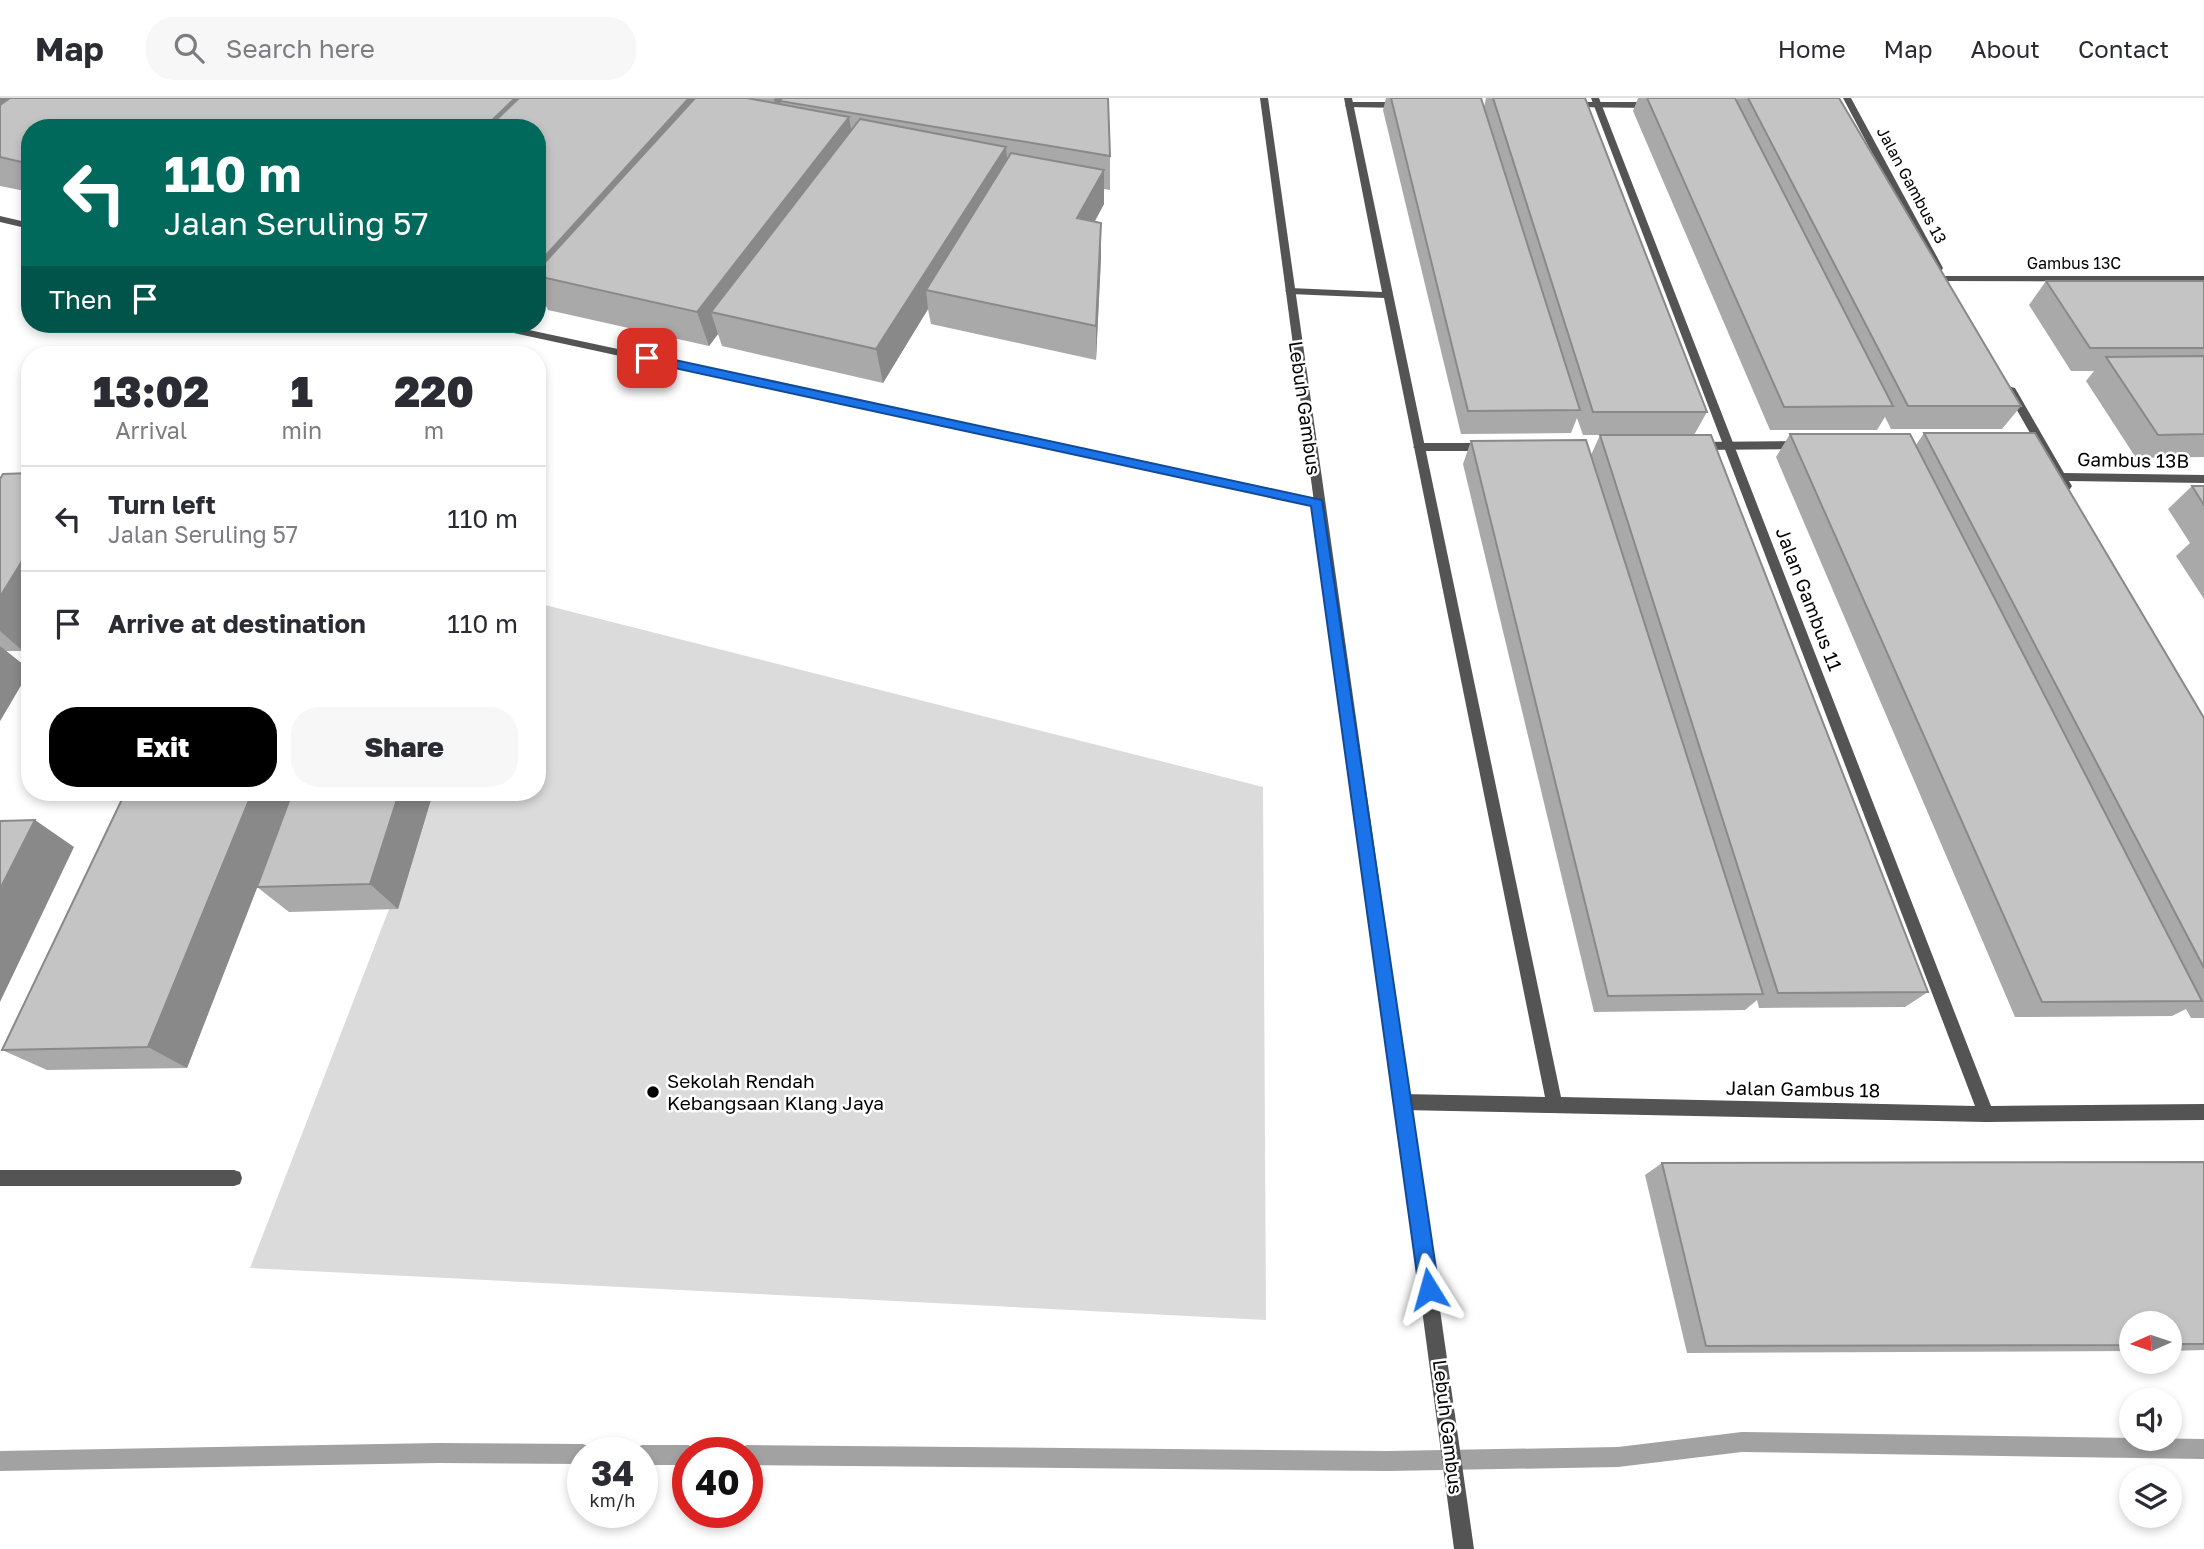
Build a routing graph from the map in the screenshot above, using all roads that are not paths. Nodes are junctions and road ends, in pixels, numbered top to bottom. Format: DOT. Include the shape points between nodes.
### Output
graph roads {
  1 [pos="1264,98"];
  2 [pos="1348,101"];
  3 [pos="1597,101"];
  4 [pos="1845,103"];
  5 [pos="1418,105"];
  6 [pos="1557,105"];
  7 [pos="1665,105"];
  8 [pos="0,219"];
  9 [pos="21,224"];
  10 [pos="1944,279"];
  11 [pos="2204,279"];
  12 [pos="1290,291"];
  13 [pos="1951,291"];
  14 [pos="1388,295"];
  15 [pos="528,333"];
  16 [pos="2007,385"];
  17 [pos="2029,444"];
  18 [pos="2042,444"];
  19 [pos="1811,445"];
  20 [pos="1500,446"];
  21 [pos="1689,446"];
  22 [pos="1729,446"];
  23 [pos="1419,447"];
  24 [pos="2061,477"];
  25 [pos="2204,479"];
  26 [pos="2074,500"];
  27 [pos="1318,503"];
  28 [pos="1402,1102"];
  29 [pos="1554,1104"];
  30 [pos="2204,1112"];
  31 [pos="1986,1114"];
  32 [pos="0,1178"];
  33 [pos="234,1178"];
  34 [pos="1464,1549"];
  1 -- 12 [label="street, Lebuh Gambus"];
  2 -- 5 [label="street"];
  2 -- 14 [label="street"];
  3 -- 6 [label="street"];
  3 -- 7 [label="street"];
  3 -- 22 [label="street, Jalan Gambus 11"];
  4 -- 10 [label="street, Jalan Gambus 13"];
  8 -- 9 [label="street"];
  10 -- 11 [label="street, Gambus 13C"];
  10 -- 13 [label="street, Jalan Gambus 13"];
  12 -- 14 [label="street"];
  12 -- 27 [label="street, Lebuh Gambus"];
  14 -- 23 [label="street"];
  15 -- 27 [label="street"];
  16 -- 18 [label="street"];
  17 -- 18 [label="street"];
  18 -- 24 [label="street"];
  19 -- 22 [label="street"];
  20 -- 23 [label="street"];
  21 -- 22 [label="street"];
  22 -- 31 [label="street, Jalan Gambus 11"];
  23 -- 29 [label="street"];
  24 -- 25 [label="street, Gambus 13B"];
  24 -- 26 [label="street"];
  27 -- 28 [label="street, Lebuh Gambus"];
  28 -- 29 [label="street, Jalan Gambus 18"];
  28 -- 34 [label="street, Lebuh Gambus"];
  29 -- 31 [label="street, Jalan Gambus 18"];
  30 -- 31 [label="street, Jalan Gambus 18"];
  32 -- 33 [label="street"];
}
